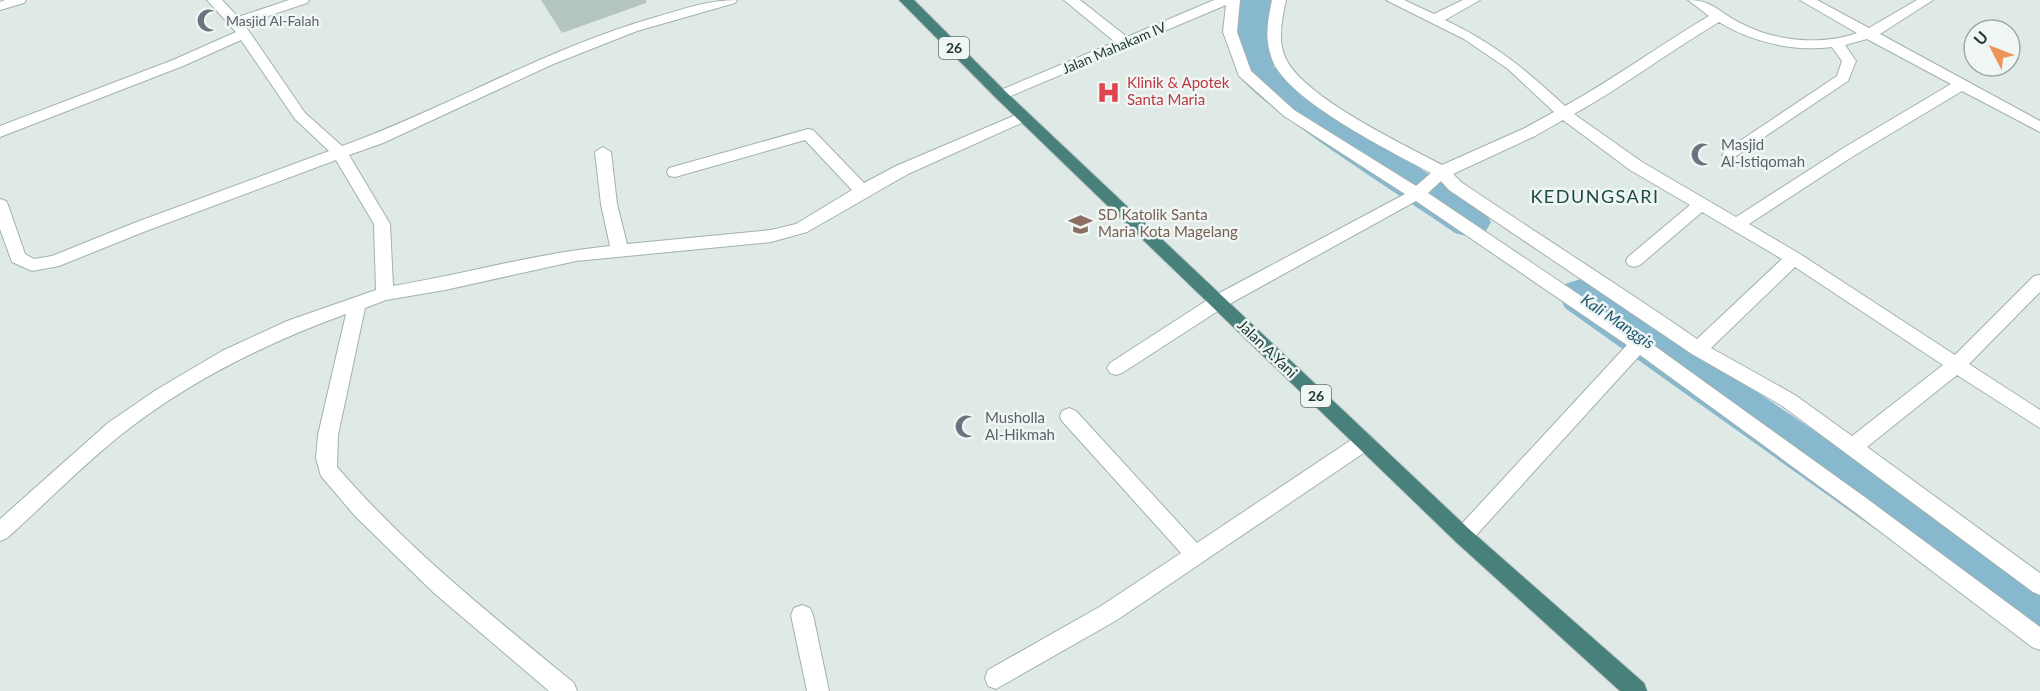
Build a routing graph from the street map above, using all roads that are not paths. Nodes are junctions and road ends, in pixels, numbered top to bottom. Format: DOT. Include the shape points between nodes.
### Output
graph roads {
  1 [pos="19,0"];
  2 [pos="214,0"];
  3 [pos="302,0"];
  4 [pos="730,0"];
  5 [pos="906,0"];
  6 [pos="1071,0"];
  7 [pos="1226,0"];
  8 [pos="1233,0"];
  9 [pos="1279,0"];
  10 [pos="1393,0"];
  11 [pos="1473,0"];
  12 [pos="1695,0"];
  13 [pos="1807,0"];
  14 [pos="1926,0"];
  15 [pos="0,6"];
  16 [pos="1719,16"];
  17 [pos="1434,21"];
  18 [pos="240,27"];
  19 [pos="1870,33"];
  20 [pos="1126,43"];
  21 [pos="1837,44"];
  22 [pos="1962,84"];
  23 [pos="1001,95"];
  24 [pos="1563,113"];
  25 [pos="1023,117"];
  26 [pos="2040,128"];
  27 [pos="0,132"];
  28 [pos="339,152"];
  29 [pos="603,152"];
  30 [pos="1730,155"];
  31 [pos="675,172"];
  32 [pos="1438,176"];
  33 [pos="861,191"];
  34 [pos="1418,193"];
  35 [pos="1702,203"];
  36 [pos="0,205"];
  37 [pos="1737,224"];
  38 [pos="5,240"];
  39 [pos="620,252"];
  40 [pos="1794,258"];
  41 [pos="1634,261"];
  42 [pos="2040,281"];
  43 [pos="385,294"];
  44 [pos="1218,302"];
  45 [pos="357,304"];
  46 [pos="1639,344"];
  47 [pos="1698,349"];
  48 [pos="1957,364"];
  49 [pos="1116,368"];
  50 [pos="1069,416"];
  51 [pos="2040,420"];
  52 [pos="1364,442"];
  53 [pos="1854,446"];
  54 [pos="0,532"];
  55 [pos="1463,536"];
  56 [pos="1196,556"];
  57 [pos="2040,585"];
  58 [pos="802,615"];
  59 [pos="2040,640"];
  60 [pos="996,678"];
  61 [pos="566,691"];
  62 [pos="818,691"];
  63 [pos="1636,691"];
  1 -- 15 [label="street"];
  2 -- 18 [label="street"];
  3 -- 18 [label="street"];
  4 -- 28 [label="street" via="632,28 546,62 378,139"];
  5 -- 23 [label="highway, Jalan A.Yani / 26"];
  6 -- 20 [label="street"];
  7 -- 20 [label="street, Jalan Mahakam IV"];
  8 -- 34 [label="street" via="1230,32 1244,73 1289,113"];
  9 -- 32 [label="street" via="1273,31 1279,60 1297,82 1319,101"];
  10 -- 17 [label="street"];
  11 -- 17 [label="street"];
  12 -- 16 [label="street"];
  13 -- 19 [label="street"];
  14 -- 19 [label="street"];
  16 -- 21 [label="street" via="1751,33 1808,44"];
  16 -- 24 [label="street"];
  17 -- 24 [label="street" via="1469,36 1513,66"];
  18 -- 27 [label="street" via="178,63"];
  18 -- 28 [label="street" via="300,116"];
  19 -- 21 [label="street"];
  19 -- 22 [label="street"];
  20 -- 23 [label="street, Jalan Mahakam IV"];
  21 -- 30 [label="street" via="1849,61 1843,78"];
  22 -- 26 [label="street"];
  22 -- 37 [label="street"];
  23 -- 25 [label="highway, Jalan A.Yani / 26"];
  24 -- 32 [label="street"];
  24 -- 35 [label="street" via="1636,166"];
  25 -- 33 [label="street"];
  25 -- 44 [label="highway, Jalan A.Yani / 26"];
  28 -- 38 [label="street" via="53,262 32,265 18,258"];
  28 -- 43 [label="street" via="382,224"];
  29 -- 39 [label="street"];
  31 -- 33 [label="street" via="808,134"];
  32 -- 34 [label="street"];
  32 -- 47 [label="street"];
  33 -- 39 [label="street" via="801,228 771,236"];
  34 -- 44 [label="street"];
  34 -- 46 [label="street"];
  35 -- 37 [label="street"];
  35 -- 41 [label="street"];
  36 -- 38 [label="street"];
  37 -- 40 [label="street"];
  39 -- 43 [label="street" via="576,255"];
  40 -- 47 [label="street"];
  40 -- 48 [label="street"];
  42 -- 48 [label="street"];
  43 -- 45 [label="street"];
  44 -- 49 [label="street"];
  44 -- 52 [label="highway, Jalan A.Yani / 26"];
  45 -- 54 [label="street" via="293,326 228,356 163,395 115,429"];
  45 -- 61 [label="street" via="328,435 328,470 362,510 441,586"];
  46 -- 55 [label="street"];
  46 -- 59 [label="street"];
  47 -- 53 [label="street" via="1788,400"];
  48 -- 51 [label="street"];
  48 -- 53 [label="street"];
  50 -- 56 [label="street"];
  52 -- 55 [label="highway, Jalan A.Yani / 26"];
  52 -- 56 [label="street"];
  53 -- 57 [label="street"];
  55 -- 63 [label="highway, Jalan A.Yani / 26"];
  56 -- 60 [label="street" via="1109,613"];
  58 -- 62 [label="street"];
}
